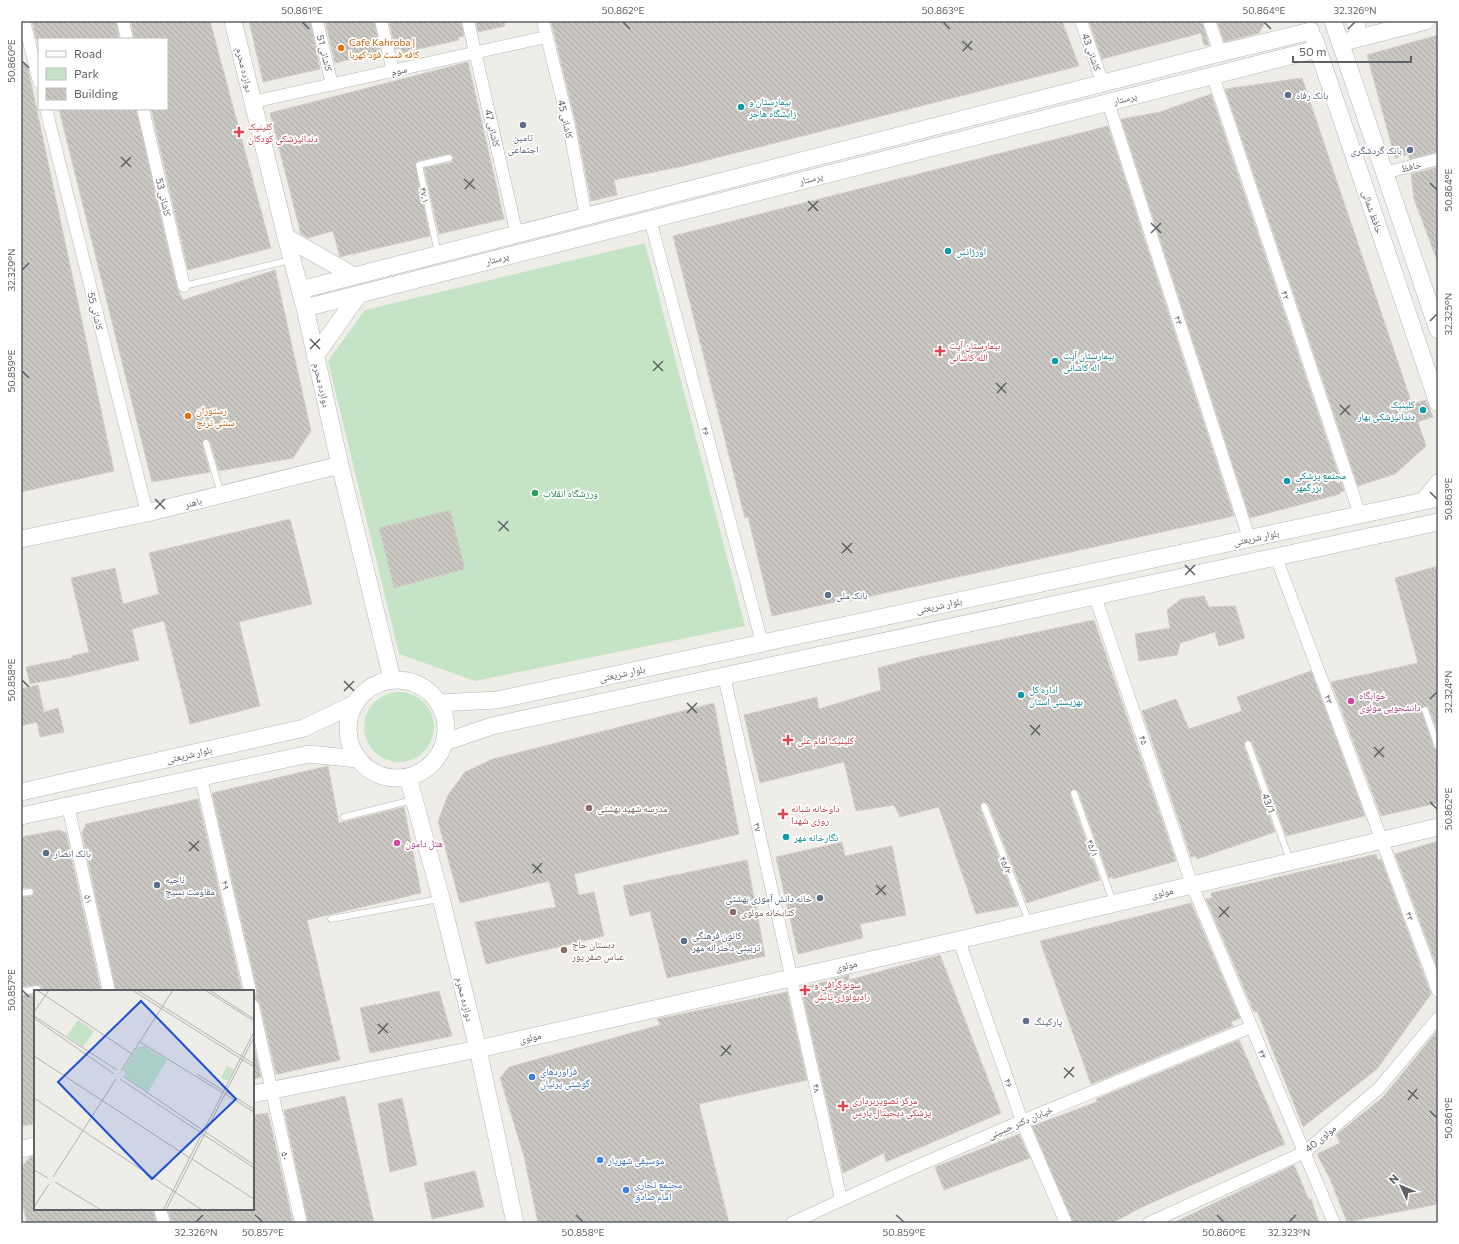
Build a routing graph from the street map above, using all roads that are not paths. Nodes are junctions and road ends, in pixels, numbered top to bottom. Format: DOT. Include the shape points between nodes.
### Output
graph roads {
  1 [pos="24,21"];
  2 [pos="123,21"];
  3 [pos="234,21"];
  4 [pos="317,21"];
  5 [pos="381,21"];
  6 [pos="468,21"];
  7 [pos="543,21"];
  8 [pos="1081,21"];
  9 [pos="1209,21"];
  10 [pos="1354,21"];
  11 [pos="1426,21"];
  12 [pos="1339,22"];
  13 [pos="1309,26"];
  14 [pos="546,37"];
  15 [pos="1287,37"];
  16 [pos="127,38"];
  17 [pos="1360,38"];
  18 [pos="1340,43"];
  19 [pos="1317,49"];
  20 [pos="476,53"];
  21 [pos="1220,53"];
  22 [pos="1292,55"];
  23 [pos="392,71"];
  24 [pos="1213,76"];
  25 [pos="38,78"];
  26 [pos="332,84"];
  27 [pos="1103,84"];
  28 [pos="252,102"];
  29 [pos="1108,102"];
  30 [pos="46,110"];
  31 [pos="144,110"];
  32 [pos="449,158"];
  33 [pos="1438,159"];
  34 [pos="1384,173"];
  35 [pos="586,217"];
  36 [pos="650,219"];
  37 [pos="517,235"];
  38 [pos="286,238"];
  39 [pos="438,255"];
  40 [pos="292,259"];
  41 [pos="354,276"];
  42 [pos="184,286"];
  43 [pos="300,290"];
  44 [pos="359,294"];
  45 [pos="305,308"];
  46 [pos="1438,330"];
  47 [pos="315,356"];
  48 [pos="1438,402"];
  49 [pos="206,443"];
  50 [pos="340,465"];
  51 [pos="1438,483"];
  52 [pos="221,495"];
  53 [pos="1431,499"];
  54 [pos="147,513"];
  55 [pos="1360,515"];
  56 [pos="1436,524"];
  57 [pos="1250,538"];
  58 [pos="21,539"];
  59 [pos="1276,557"];
  60 [pos="1095,596"];
  61 [pos="762,643"];
  62 [pos="724,676"];
  63 [pos="392,679"];
  64 [pos="439,702"];
  65 [pos="354,704"];
  66 [pos="1425,710"];
  67 [pos="445,742"];
  68 [pos="1248,744"];
  69 [pos="1438,747"];
  70 [pos="358,759"];
  71 [pos="408,777"];
  72 [pos="201,778"];
  73 [pos="21,792"];
  74 [pos="1074,793"];
  75 [pos="413,800"];
  76 [pos="68,806"];
  77 [pos="984,806"];
  78 [pos="21,816"];
  79 [pos="344,817"];
  80 [pos="1438,828"];
  81 [pos="1383,840"];
  82 [pos="1291,862"];
  83 [pos="1192,885"];
  84 [pos="30,892"];
  85 [pos="21,893"];
  86 [pos="441,898"];
  87 [pos="1113,903"];
  88 [pos="331,919"];
  89 [pos="1029,923"];
  90 [pos="959,940"];
  91 [pos="792,977"];
  92 [pos="37,989"];
  93 [pos="110,990"];
  94 [pos="250,990"];
  95 [pos="1438,991"];
  96 [pos="21,992"];
  97 [pos="254,1010"];
  98 [pos="1438,1018"];
  99 [pos="1251,1027"];
  100 [pos="478,1049"];
  101 [pos="272,1089"];
  102 [pos="254,1094"];
  103 [pos="1022,1121"];
  104 [pos="34,1146"];
  105 [pos="21,1149"];
  106 [pos="1304,1152"];
  107 [pos="841,1199"];
  108 [pos="160,1210"];
  109 [pos="164,1223"];
  110 [pos="301,1223"];
  111 [pos="515,1223"];
  112 [pos="792,1223"];
  113 [pos="1066,1223"];
  114 [pos="1149,1223"];
  115 [pos="1334,1223"];
  1 -- 25 [label="street"];
  2 -- 16 [label="street"];
  3 -- 28 [label="main road, دوازده محرم"];
  4 -- 26 [label="street, کاشانی 51"];
  5 -- 23 [label="street"];
  6 -- 20 [label="street, کاشانی 47"];
  7 -- 14 [label="street, کاشانی 45"];
  8 -- 27 [label="street, کاشانی 43"];
  9 -- 21 [label="street"];
  10 -- 17 [label="main road"];
  11 -- 17 [label="main road"];
  12 -- 18 [label="main road"];
  13 -- 15 [label="main road, پرستار"];
  13 -- 19 [label="main road, حافظ شمالی"];
  14 -- 20 [label="street, سوم"];
  14 -- 35 [label="street, کاشانی 45" via="568,126"];
  15 -- 21 [label="main road, پرستار"];
  15 -- 22 [label="main road"];
  17 -- 18 [label="main road"];
  18 -- 34 [label="main road"];
  19 -- 22 [label="main road, پرستار"];
  19 -- 48 [label="main road, حافظ شمالی"];
  20 -- 23 [label="street, سوم"];
  20 -- 37 [label="street, کاشانی 47"];
  21 -- 27 [label="main road, پرستار"];
  22 -- 24 [label="main road, پرستار"];
  23 -- 26 [label="street, سوم"];
  24 -- 29 [label="main road, پرستار"];
  24 -- 55 [label="street, ۴۲"];
  26 -- 28 [label="street, سوم"];
  27 -- 35 [label="main road, پرستار"];
  28 -- 38 [label="main road, دوازده محرم"];
  29 -- 36 [label="main road, پرستار"];
  29 -- 57 [label="street, ۴۴"];
  30 -- 54 [label="street, کاشانی 55"];
  31 -- 42 [label="street, کاشانی 53"];
  32 -- 39 [label="lane, ۴۷.۱" via="418,165"];
  33 -- 34 [label="street, حافظ"];
  34 -- 46 [label="main road"];
  35 -- 37 [label="main road, پرستار"];
  36 -- 44 [label="main road, پرستار"];
  36 -- 61 [label="street, ۴۶"];
  37 -- 39 [label="main road, پرستار"];
  38 -- 40 [label="main road, دوازده محرم"];
  38 -- 41 [label="main road"];
  39 -- 41 [label="main road, پرستار"];
  40 -- 42 [label="lane"];
  40 -- 43 [label="main road, دوازده محرم"];
  41 -- 43 [label="main road, پرستار"];
  43 -- 45 [label="main road, دوازده محرم"];
  44 -- 45 [label="main road, پرستار"];
  44 -- 47 [label="main road"];
  45 -- 47 [label="main road, دوازده محرم"];
  47 -- 50 [label="main road, دوازده محرم"];
  49 -- 52 [label="lane"];
  50 -- 52 [label="main road, باهنر"];
  50 -- 63 [label="main road, دوازده محرم"];
  51 -- 53 [label="main road"];
  52 -- 54 [label="main road, باهنر"];
  53 -- 55 [label="main road, بلوار شریعتی"];
  54 -- 58 [label="main road, باهنر"];
  55 -- 57 [label="main road, بلوار شریعتی"];
  56 -- 59 [label="main road"];
  57 -- 61 [label="main road, بلوار شریعتی"];
  59 -- 60 [label="main road"];
  59 -- 81 [label="street, ۴۳"];
  60 -- 62 [label="main road"];
  60 -- 83 [label="street, ۴۵"];
  61 -- 64 [label="main road, بلوار شریعتی" via="497,700"];
  62 -- 67 [label="main road" via="492,726"];
  62 -- 91 [label="street, ۴۷"];
  63 -- 64 [label="main road" via="410,681 422,686"];
  63 -- 65 [label="main road" via="373,685 362,693"];
  64 -- 67 [label="main road" via="445,715"];
  65 -- 70 [label="main road" via="348,718 347,732 350,747"];
  65 -- 73 [label="main road, بلوار شریعتی" via="304,728"];
  66 -- 69 [label="lane"];
  67 -- 71 [label="main road" via="431,765"];
  68 -- 82 [label="lane, 43/1"];
  70 -- 71 [label="main road" via="380,776"];
  70 -- 72 [label="main road" via="309,754"];
  71 -- 75 [label="main road, دوازده محرم"];
  72 -- 76 [label="main road"];
  72 -- 94 [label="street, ۴۹"];
  74 -- 87 [label="lane, ۴۵/۱"];
  75 -- 79 [label="lane"];
  75 -- 86 [label="main road, دوازده محرم"];
  76 -- 78 [label="main road"];
  76 -- 93 [label="street, ۵۱"];
  77 -- 89 [label="lane, ۴۵/۲"];
  80 -- 81 [label="main road, مولوی"];
  81 -- 82 [label="main road, مولوی"];
  81 -- 95 [label="street, ۴۲"];
  82 -- 83 [label="main road, مولوی"];
  83 -- 87 [label="main road, مولوی"];
  83 -- 99 [label="street, ۴۴"];
  84 -- 85 [label="lane"];
  86 -- 88 [label="lane"];
  86 -- 100 [label="main road, دوازده محرم"];
  87 -- 89 [label="main road, مولوی"];
  89 -- 90 [label="main road, مولوی"];
  90 -- 91 [label="main road, مولوی"];
  90 -- 103 [label="street, ۴۶"];
  91 -- 100 [label="main road, مولوی"];
  91 -- 107 [label="street, ۴۸"];
  92 -- 96 [label="lane"];
  97 -- 101 [label="street"];
  98 -- 106 [label="street, مولوی 40" via="1379,1088"];
  99 -- 103 [label="street, خیابان دکتر حسینی"];
  99 -- 106 [label="street, ۴۴"];
  100 -- 101 [label="main road, مولوی"];
  100 -- 111 [label="main road, دوازده محرم"];
  101 -- 102 [label="main road, مولوی"];
  101 -- 110 [label="street, ۵۰"];
  103 -- 107 [label="street, خیابان دکتر حسینی"];
  103 -- 113 [label="street, ۴۶"];
  104 -- 105 [label="main road"];
  106 -- 114 [label="street, مولوی 40"];
  106 -- 115 [label="street, ۴۴"];
  107 -- 112 [label="street, خیابان دکتر حسینی"];
  108 -- 109 [label="street"];
}
